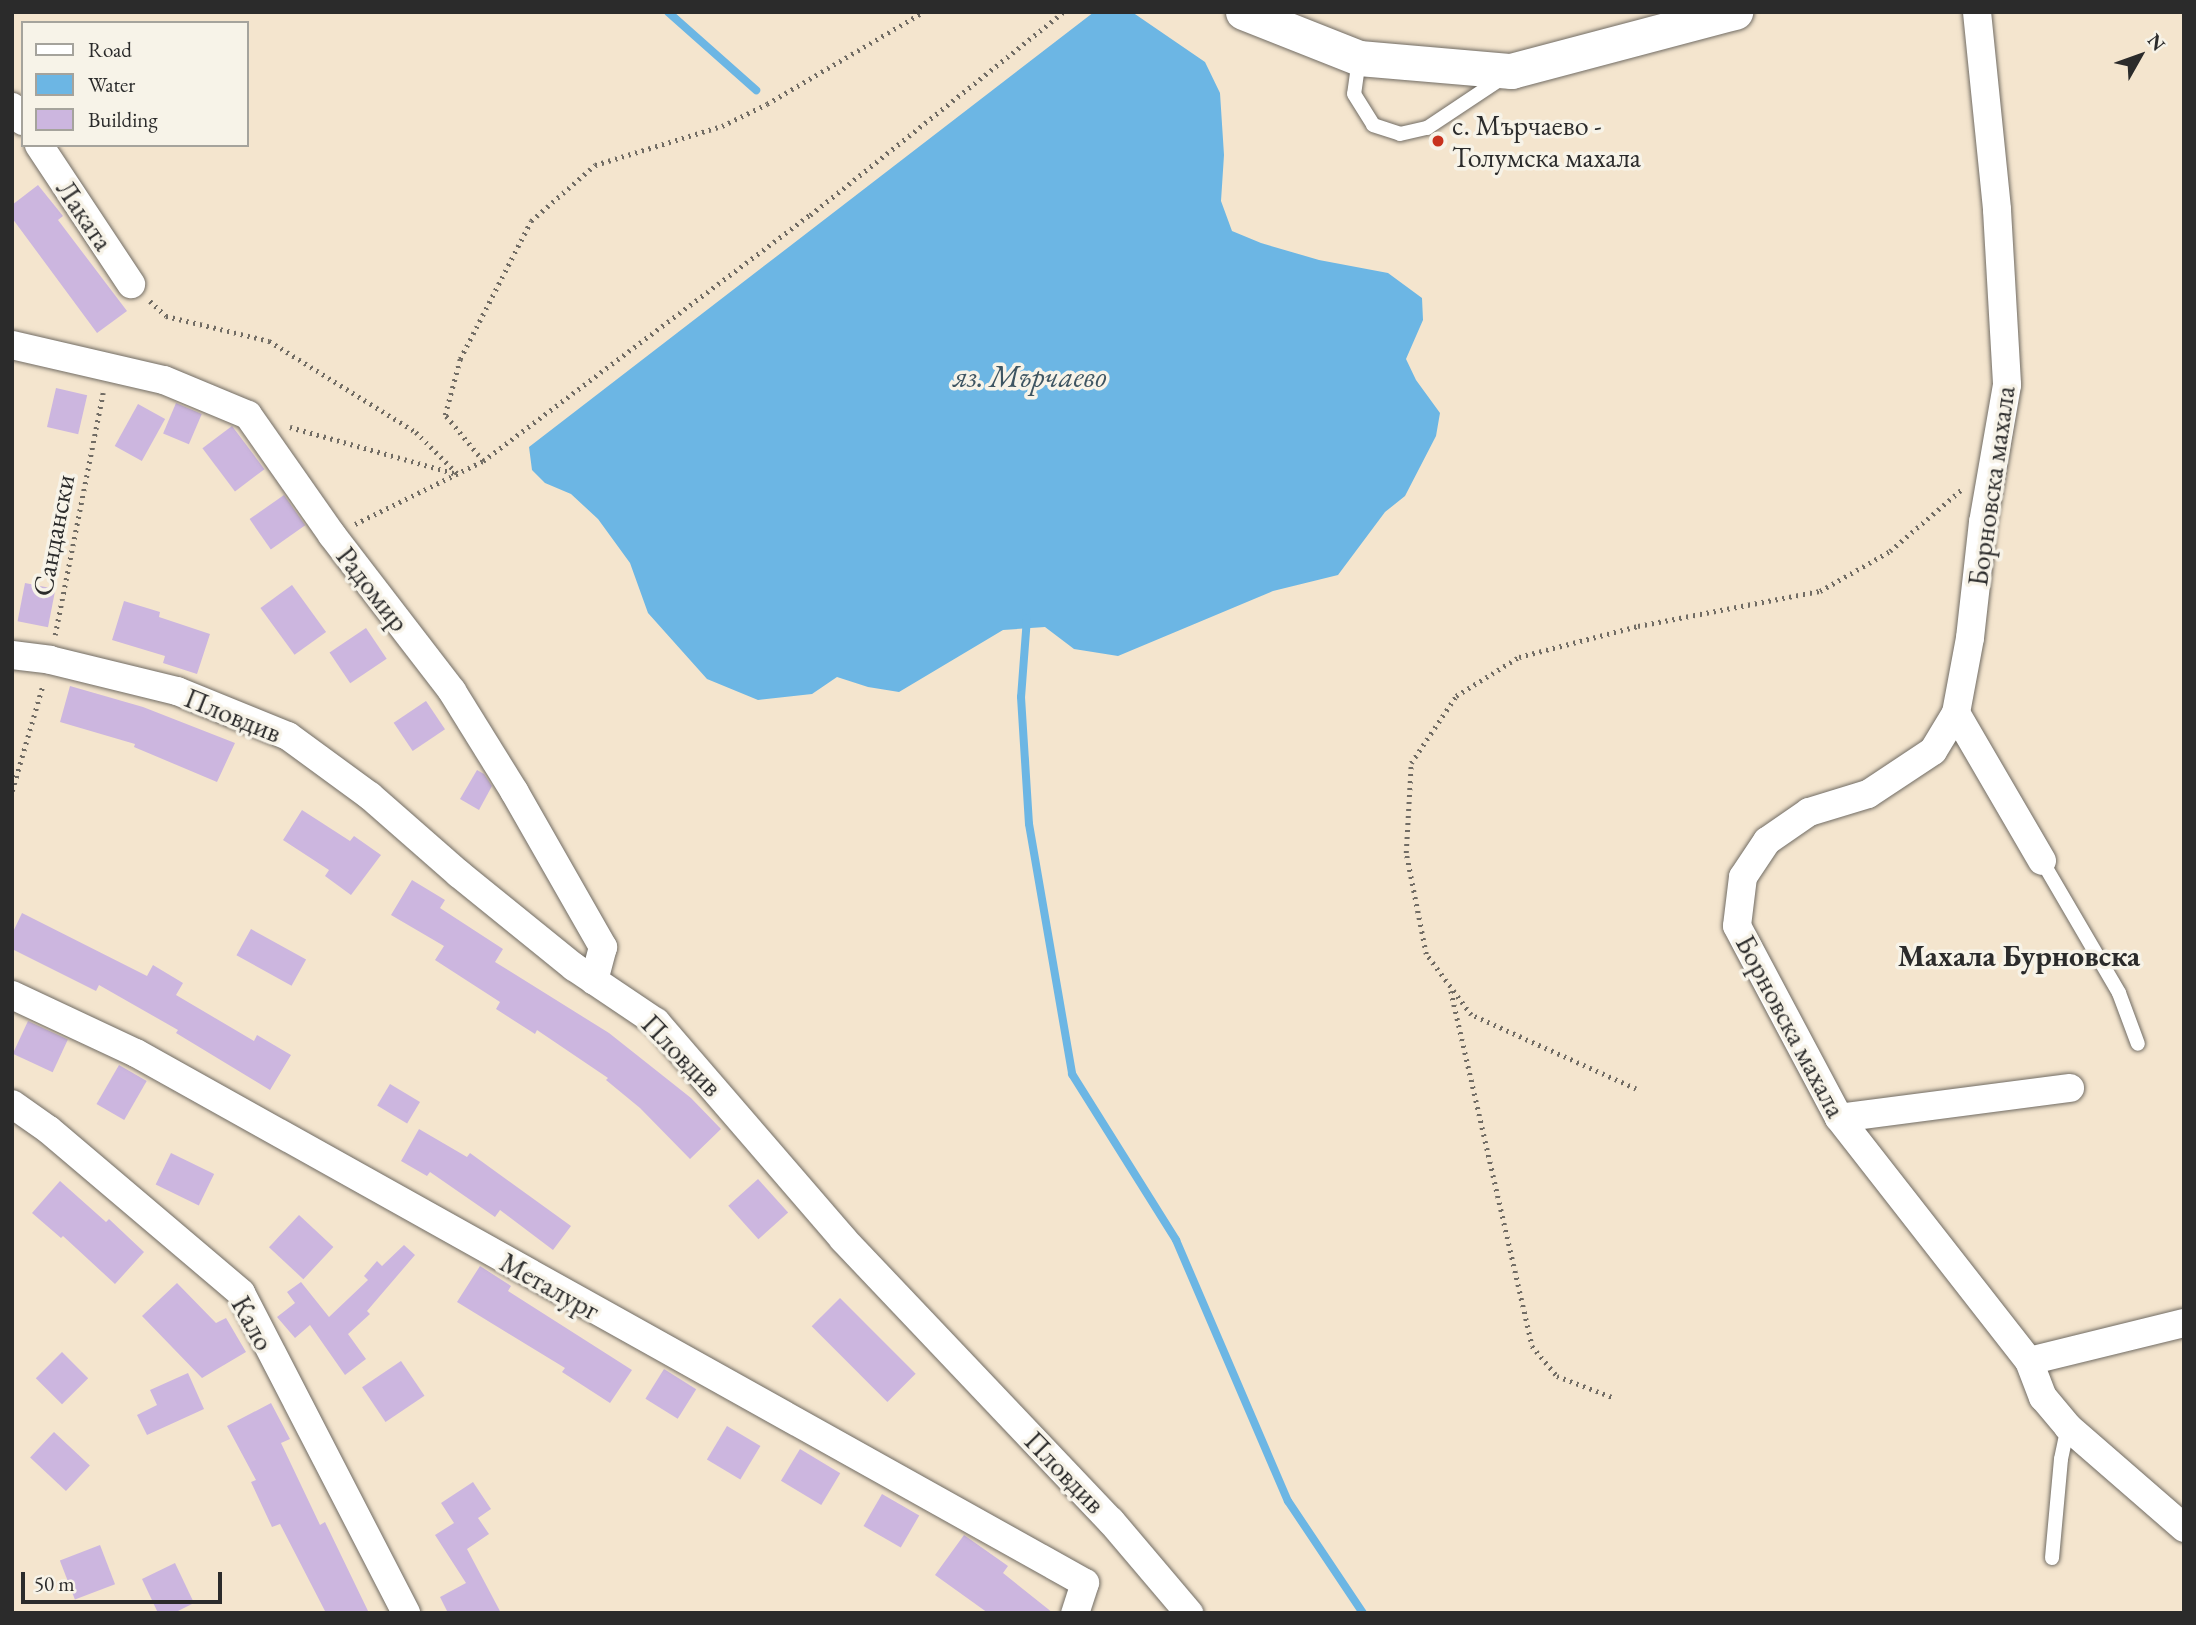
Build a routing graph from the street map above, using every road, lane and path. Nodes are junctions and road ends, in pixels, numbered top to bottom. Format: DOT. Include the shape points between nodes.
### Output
graph roads {
  1 [pos="923,12"];
  2 [pos="1063,12"];
  3 [pos="1243,12"];
  4 [pos="1735,12"];
  5 [pos="1977,12"];
  6 [pos="1359,58"];
  7 [pos="1511,71"];
  8 [pos="40,147"];
  9 [pos="131,284"];
  10 [pos="12,345"];
  11 [pos="108,368"];
  12 [pos="248,415"];
  13 [pos="482,461"];
  14 [pos="1994,462"];
  15 [pos="458,474"];
  16 [pos="332,535"];
  17 [pos="12,654"];
  18 [pos="50,660"];
  19 [pos="1956,713"];
  20 [pos="12,791"];
  21 [pos="2042,861"];
  22 [pos="594,981"];
  23 [pos="1450,987"];
  24 [pos="12,995"];
  25 [pos="2138,1044"];
  26 [pos="2070,1088"];
  27 [pos="1636,1089"];
  28 [pos="12,1104"];
  29 [pos="1839,1118"];
  30 [pos="2184,1323"];
  31 [pos="2029,1361"];
  32 [pos="1615,1398"];
  33 [pos="2067,1427"];
  34 [pos="2184,1528"];
  35 [pos="2052,1558"];
  36 [pos="405,1613"];
  37 [pos="1075,1613"];
  38 [pos="1189,1613"];
  1 -- 13 [label="path" via="768,104 722,126 595,165 531,222 460,359 445,415"];
  2 -- 13 [label="path" via="810,215"];
  3 -- 6 [label="street"];
  4 -- 7 [label="street"];
  5 -- 14 [label="street, Борновска махала" via="1997,209 2007,385"];
  6 -- 7 [label="street"];
  6 -- 7 [label="lane" via="1354,94 1373,125 1400,134 1427,128"];
  8 -- 9 [label="street, Лаката"];
  9 -- 15 [label="path" via="166,316 270,341 416,432"];
  10 -- 11 [label="street"];
  11 -- 12 [label="street" via="164,380"];
  11 -- 18 [label="path, Сандански"];
  12 -- 15 [label="path"];
  12 -- 16 [label="street, Радомир"];
  13 -- 15 [label="path"];
  14 -- 19 [label="street, Борновска махала"];
  14 -- 23 [label="path" via="1890,551 1820,591 1638,626 1519,657 1456,696 1411,764 1406,853 1426,954"];
  15 -- 16 [label="path"];
  16 -- 22 [label="street, Радомир" via="452,691 514,791 603,947"];
  17 -- 18 [label="street, Пловдив"];
  18 -- 20 [label="path, Сандански"];
  18 -- 22 [label="street, Пловдив" via="177,691 288,736 370,796"];
  19 -- 21 [label="street"];
  19 -- 29 [label="street, Борновска махала" via="1933,751 1868,794 1809,812 1767,841 1743,877 1737,926"];
  21 -- 25 [label="lane" via="2119,993"];
  22 -- 38 [label="street, Пловдив" via="656,1022 843,1239 1111,1521"];
  23 -- 27 [label="path" via="1471,1015"];
  23 -- 32 [label="path" via="1532,1346 1557,1376"];
  24 -- 37 [label="street, Металург" via="136,1053 1085,1583"];
  26 -- 29 [label="street"];
  28 -- 36 [label="street, Кало" via="49,1130 240,1293"];
  29 -- 31 [label="street, Борновска махала"];
  30 -- 31 [label="street"];
  31 -- 33 [label="street, Борновска махала" via="2043,1397"];
  33 -- 34 [label="street, Борновска махала"];
  33 -- 35 [label="lane"];
}
